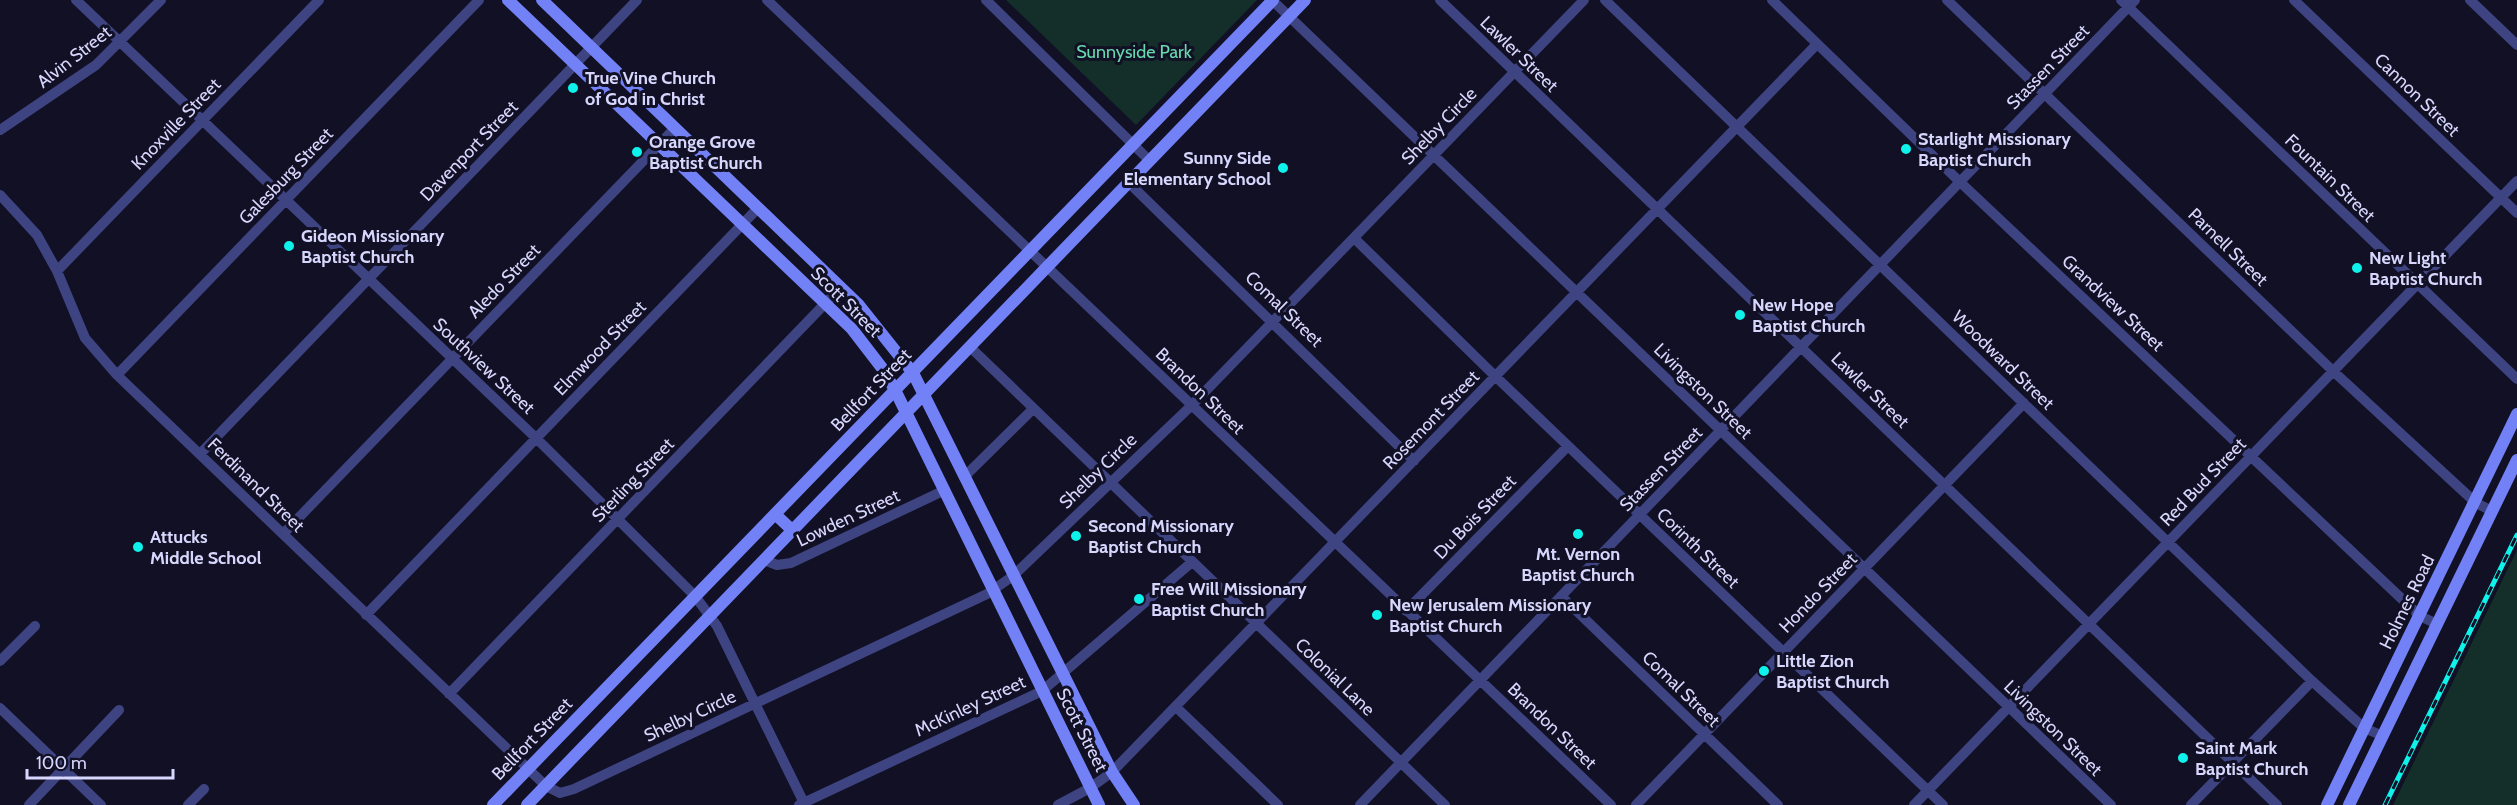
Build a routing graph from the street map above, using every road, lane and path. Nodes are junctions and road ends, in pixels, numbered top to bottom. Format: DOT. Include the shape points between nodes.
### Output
graph roads {
  1 [pos="76,0"];
  2 [pos="161,0"];
  3 [pos="319,0"];
  4 [pos="479,0"];
  5 [pos="508,0"];
  6 [pos="542,0"];
  7 [pos="637,0"];
  8 [pos="767,0"];
  9 [pos="986,0"];
  10 [pos="1273,0"];
  11 [pos="1305,0"];
  12 [pos="1440,0"];
  13 [pos="1584,0"];
  14 [pos="1605,0"];
  15 [pos="1772,0"];
  16 [pos="1947,0"];
  17 [pos="2294,0"];
  18 [pos="2470,0"];
  19 [pos="2128,2"];
  20 [pos="1289,16"];
  21 [pos="121,43"];
  22 [pos="1817,44"];
  23 [pos="2517,45"];
  24 [pos="591,47"];
  25 [pos="575,64"];
  26 [pos="1514,72"];
  27 [pos="2044,95"];
  28 [pos="201,122"];
  29 [pos="1738,126"];
  30 [pos="675,128"];
  31 [pos="0,130"];
  32 [pos="659,144"];
  33 [pos="1133,144"];
  34 [pos="1434,155"];
  35 [pos="1150,161"];
  36 [pos="2517,181"];
  37 [pos="1960,182"];
  38 [pos="1130,183"];
  39 [pos="0,195"];
  40 [pos="2500,198"];
  41 [pos="285,201"];
  42 [pos="758,208"];
  43 [pos="1656,209"];
  44 [pos="2517,213"];
  45 [pos="741,224"];
  46 [pos="1354,238"];
  47 [pos="1031,250"];
  48 [pos="1880,265"];
  49 [pos="1048,267"];
  50 [pos="57,271"];
  51 [pos="369,279"];
  52 [pos="2417,284"];
  53 [pos="841,287"];
  54 [pos="1577,292"];
  55 [pos="825,304"];
  56 [pos="1273,321"];
  57 [pos="970,347"];
  58 [pos="1801,347"];
  59 [pos="452,359"];
  60 [pos="2333,371"];
  61 [pos="913,373"];
  62 [pos="117,375"];
  63 [pos="1495,376"];
  64 [pos="2517,379"];
  65 [pos="895,390"];
  66 [pos="924,394"];
  67 [pos="2024,403"];
  68 [pos="1192,405"];
  69 [pos="1033,409"];
  70 [pos="906,413"];
  71 [pos="2517,414"];
  72 [pos="1720,431"];
  73 [pos="536,438"];
  74 [pos="1568,446"];
  75 [pos="200,454"];
  76 [pos="2250,457"];
  77 [pos="1414,460"];
  78 [pos="2517,460"];
  79 [pos="964,477"];
  80 [pos="1110,481"];
  81 [pos="1945,485"];
  82 [pos="945,490"];
  83 [pos="2476,503"];
  84 [pos="2492,512"];
  85 [pos="775,514"];
  86 [pos="1640,514"];
  87 [pos="618,520"];
  88 [pos="792,530"];
  89 [pos="283,534"];
  90 [pos="2168,542"];
  91 [pos="1334,543"];
  92 [pos="764,560"];
  93 [pos="1192,562"];
  94 [pos="1864,569"];
  95 [pos="1013,576"];
  96 [pos="994,591"];
  97 [pos="695,596"];
  98 [pos="1561,596"];
  99 [pos="1406,611"];
  100 [pos="710,614"];
  101 [pos="366,615"];
  102 [pos="2420,616"];
  103 [pos="1257,624"];
  104 [pos="2088,624"];
  105 [pos="2437,624"];
  106 [pos="35,626"];
  107 [pos="1783,653"];
  108 [pos="0,661"];
  109 [pos="1062,672"];
  110 [pos="1480,680"];
  111 [pos="2312,681"];
  112 [pos="611,684"];
  113 [pos="1042,691"];
  114 [pos="449,694"];
  115 [pos="628,700"];
  116 [pos="755,703"];
  117 [pos="1176,707"];
  118 [pos="2008,707"];
  119 [pos="0,708"];
  120 [pos="119,710"];
  121 [pos="2364,728"];
  122 [pos="1704,735"];
  123 [pos="2383,736"];
  124 [pos="1401,762"];
  125 [pos="2232,763"];
  126 [pos="63,770"];
  127 [pos="528,770"];
  128 [pos="1112,772"];
  129 [pos="546,786"];
  130 [pos="1090,788"];
  131 [pos="204,789"];
  132 [pos="1928,790"];
  133 [pos="802,804"];
  134 [pos="29,805"];
  135 [pos="101,805"];
  136 [pos="188,805"];
  137 [pos="493,805"];
  138 [pos="527,805"];
  139 [pos="1058,805"];
  140 [pos="1099,805"];
  141 [pos="1134,805"];
  142 [pos="1278,805"];
  143 [pos="1360,805"];
  144 [pos="1445,805"];
  145 [pos="1611,805"];
  146 [pos="1636,805"];
  147 [pos="1778,805"];
  148 [pos="1914,805"];
  149 [pos="1943,805"];
  150 [pos="2110,805"];
  151 [pos="2191,805"];
  152 [pos="2277,805"];
  153 [pos="2327,805"];
  154 [pos="2349,805"];
  1 -- 21 [label="street, Southview Street"];
  2 -- 21 [label="street, Alvin Street"];
  3 -- 28 [label="street, Knoxville Street"];
  4 -- 41 [label="street, Galesburg Street"];
  5 -- 25 [label="main road, Scott Street"];
  6 -- 24 [label="main road, Scott Street"];
  7 -- 24 [label="street, Davenport Street"];
  8 -- 47 [label="street, Brandon Street"];
  9 -- 33 [label="street"];
  10 -- 20 [label="street, Livingston Street"];
  10 -- 33 [label="main road, Bellfort Street"];
  11 -- 20 [label="main road"];
  12 -- 26 [label="street, Lawler Street"];
  13 -- 26 [label="street, Shelby Circle"];
  14 -- 29 [label="street, Woodward Street"];
  15 -- 22 [label="street, Grandview Street"];
  16 -- 27 [label="street, Parnell Street"];
  17 -- 40 [label="street, Cannon Street"];
  18 -- 23 [label="street"];
  19 -- 27 [label="street, Stassen Street"];
  19 -- 52 [label="street, Fountain Street"];
  20 -- 34 [label="street, Livingston Street"];
  20 -- 35 [label="main road"];
  21 -- 28 [label="street, Southview Street"];
  21 -- 31 [label="street, Alvin Street" via="78,79"];
  22 -- 29 [label="street, Rosemont Street"];
  22 -- 37 [label="street, Grandview Street"];
  24 -- 25 [label="street, Davenport Street"];
  24 -- 30 [label="main road, Scott Street"];
  25 -- 32 [label="main road, Scott Street"];
  25 -- 51 [label="street, Davenport Street"];
  26 -- 34 [label="street, Shelby Circle"];
  26 -- 43 [label="street, Lawler Street"];
  27 -- 37 [label="street, Stassen Street"];
  27 -- 60 [label="street, Parnell Street"];
  28 -- 41 [label="street, Southview Street"];
  28 -- 50 [label="street, Knoxville Street"];
  29 -- 43 [label="street, Rosemont Street"];
  29 -- 48 [label="street, Woodward Street"];
  30 -- 32 [label="street, Aledo Street"];
  30 -- 42 [label="main road, Scott Street"];
  32 -- 45 [label="main road, Scott Street"];
  32 -- 59 [label="street, Aledo Street"];
  33 -- 35 [label="street"];
  33 -- 47 [label="main road, Bellfort Street"];
  34 -- 46 [label="street, Shelby Circle"];
  34 -- 54 [label="street, Livingston Street"];
  35 -- 38 [label="main road"];
  36 -- 40 [label="street, Red Bud Street"];
  37 -- 48 [label="street, Stassen Street"];
  37 -- 76 [label="street, Grandview Street"];
  38 -- 49 [label="main road"];
  38 -- 56 [label="street, Comal Street"];
  39 -- 50 [label="street, Ferdinand Street" via="37,235"];
  40 -- 44 [label="street, Cannon Street"];
  40 -- 52 [label="street, Red Bud Street"];
  41 -- 51 [label="street, Southview Street"];
  41 -- 62 [label="street, Galesburg Street"];
  42 -- 45 [label="street, Elmwood Street"];
  42 -- 53 [label="main road, Scott Street"];
  43 -- 54 [label="street, Rosemont Street"];
  43 -- 58 [label="street, Lawler Street"];
  45 -- 55 [label="main road, Scott Street"];
  45 -- 73 [label="street, Elmwood Street"];
  46 -- 56 [label="street, Shelby Circle"];
  46 -- 63 [label="street, Corinth Street"];
  47 -- 49 [label="street, Brandon Street"];
  47 -- 61 [label="main road, Bellfort Street"];
  48 -- 58 [label="street, Stassen Street"];
  48 -- 67 [label="street, Woodward Street"];
  49 -- 57 [label="main road"];
  49 -- 68 [label="street, Brandon Street"];
  50 -- 62 [label="street, Ferdinand Street" via="85,338"];
  51 -- 59 [label="street, Southview Street"];
  51 -- 75 [label="street, Davenport Street"];
  52 -- 60 [label="street, Red Bud Street"];
  52 -- 64 [label="street, Fountain Street"];
  53 -- 55 [label="street, Sterling Street"];
  53 -- 61 [label="main road, Scott Street" via="875,322"];
  54 -- 63 [label="street, Rosemont Street"];
  54 -- 72 [label="street, Livingston Street"];
  55 -- 65 [label="main road, Scott Street" via="868,348"];
  55 -- 87 [label="street, Sterling Street"];
  56 -- 68 [label="street, Shelby Circle"];
  56 -- 77 [label="street, Comal Street"];
  57 -- 66 [label="main road"];
  57 -- 69 [label="street, Colonial Lane"];
  58 -- 72 [label="street, Stassen Street"];
  58 -- 81 [label="street, Lawler Street"];
  59 -- 73 [label="street, Southview Street"];
  59 -- 89 [label="street, Aledo Street"];
  60 -- 76 [label="street, Red Bud Street"];
  60 -- 83 [label="street, Parnell Street"];
  61 -- 65 [label="main road, Bellfort Street"];
  61 -- 66 [label="main road, Scott Street"];
  62 -- 75 [label="street, Ferdinand Street"];
  63 -- 74 [label="street, Corinth Street"];
  63 -- 77 [label="street, Rosemont Street"];
  65 -- 70 [label="main road, Scott Street"];
  65 -- 85 [label="main road, Bellfort Street"];
  66 -- 70 [label="main road"];
  66 -- 79 [label="main road, Scott Street"];
  67 -- 81 [label="street, Hondo Street"];
  67 -- 90 [label="street, Woodward Street"];
  68 -- 80 [label="street, Shelby Circle"];
  68 -- 91 [label="street, Brandon Street"];
  69 -- 79 [label="street"];
  69 -- 80 [label="street, Colonial Lane"];
  70 -- 82 [label="main road, Scott Street"];
  70 -- 88 [label="main road"];
  71 -- 83 [label="main road, Holmes Road"];
  72 -- 86 [label="street, Stassen Street"];
  72 -- 94 [label="street, Livingston Street"];
  73 -- 87 [label="street, Southview Street"];
  73 -- 101 [label="street, Elmwood Street"];
  74 -- 86 [label="street, Corinth Street"];
  74 -- 99 [label="street, Du Bois Street"];
  75 -- 89 [label="street, Ferdinand Street"];
  76 -- 90 [label="street, Red Bud Street"];
  76 -- 102 [label="street, Grandview Street"];
  77 -- 91 [label="street, Rosemont Street"];
  78 -- 84 [label="main road, Holmes Road"];
  79 -- 95 [label="main road, Scott Street"];
  80 -- 93 [label="street, Colonial Lane"];
  80 -- 95 [label="street, Shelby Circle"];
  81 -- 94 [label="street, Hondo Street"];
  81 -- 104 [label="street, Lawler Street"];
  82 -- 92 [label="street, Lowden Street" via="791,562 777,565"];
  82 -- 96 [label="main road, Scott Street"];
  83 -- 84 [label="street, Parnell Street"];
  83 -- 102 [label="main road, Holmes Road"];
  84 -- 105 [label="main road, Holmes Road"];
  85 -- 88 [label="main road"];
  85 -- 97 [label="main road, Bellfort Street"];
  86 -- 98 [label="street, Stassen Street"];
  86 -- 107 [label="street, Corinth Street"];
  87 -- 97 [label="street, Southview Street"];
  87 -- 114 [label="street, Sterling Street"];
  88 -- 92 [label="main road"];
  89 -- 101 [label="street, Ferdinand Street"];
  90 -- 104 [label="street, Red Bud Street"];
  90 -- 111 [label="street, Woodward Street"];
  91 -- 99 [label="street, Brandon Street"];
  91 -- 103 [label="street, Rosemont Street"];
  92 -- 100 [label="main road"];
  93 -- 103 [label="street, Colonial Lane"];
  93 -- 109 [label="street, McKinley Street"];
  94 -- 107 [label="street, Hondo Street"];
  94 -- 118 [label="street, Livingston Street"];
  95 -- 96 [label="street, Shelby Circle"];
  95 -- 109 [label="main road, Scott Street"];
  96 -- 113 [label="main road, Scott Street"];
  96 -- 116 [label="street, Shelby Circle"];
  97 -- 100 [label="street, Southview Street"];
  97 -- 112 [label="main road, Bellfort Street"];
  98 -- 110 [label="street, Stassen Street"];
  98 -- 122 [label="street, Comal Street"];
  99 -- 110 [label="street, Brandon Street"];
  100 -- 115 [label="main road"];
  100 -- 116 [label="street, Southview Street"];
  101 -- 114 [label="street, Ferdinand Street"];
  102 -- 105 [label="street, Grandview Street"];
  102 -- 121 [label="main road, Holmes Road"];
  103 -- 117 [label="street, Rosemont Street"];
  103 -- 124 [label="street, Colonial Lane"];
  104 -- 118 [label="street, Red Bud Street"];
  104 -- 125 [label="street, Lawler Street"];
  105 -- 123 [label="main road, Holmes Road"];
  106 -- 108 [label="street"];
  107 -- 122 [label="street, Hondo Street"];
  107 -- 132 [label="street, Corinth Street"];
  109 -- 113 [label="street, McKinley Street"];
  109 -- 128 [label="main road, Scott Street"];
  110 -- 124 [label="street, Stassen Street"];
  110 -- 145 [label="street, Brandon Street"];
  111 -- 121 [label="street, Woodward Street"];
  111 -- 125 [label="street"];
  112 -- 115 [label="main road"];
  112 -- 127 [label="main road, Bellfort Street"];
  113 -- 130 [label="main road, Scott Street"];
  113 -- 133 [label="street, McKinley Street"];
  114 -- 127 [label="street, Ferdinand Street"];
  115 -- 129 [label="main road"];
  116 -- 129 [label="street, Shelby Circle" via="566,792"];
  116 -- 133 [label="street, Southview Street"];
  117 -- 128 [label="street, Rosemont Street"];
  117 -- 142 [label="street"];
  118 -- 132 [label="street, Red Bud Street"];
  118 -- 150 [label="street, Livingston Street"];
  119 -- 126 [label="street"];
  120 -- 126 [label="street"];
  121 -- 123 [label="street, Woodward Street"];
  121 -- 153 [label="main road, Holmes Road"];
  122 -- 146 [label="street, Hondo Street"];
  122 -- 147 [label="street, Comal Street"];
  123 -- 154 [label="main road, Holmes Road"];
  124 -- 143 [label="street, Stassen Street"];
  124 -- 144 [label="street, Colonial Lane"];
  125 -- 151 [label="street"];
  125 -- 152 [label="street, Lawler Street"];
  126 -- 134 [label="street"];
  126 -- 135 [label="street"];
  127 -- 129 [label="street"];
  127 -- 137 [label="main road, Bellfort Street"];
  128 -- 130 [label="street, Rosemont Street"];
  128 -- 141 [label="main road, Scott Street"];
  129 -- 138 [label="main road"];
  130 -- 139 [label="street, Rosemont Street"];
  130 -- 140 [label="main road, Scott Street"];
  131 -- 136 [label="street"];
  132 -- 148 [label="street, Red Bud Street"];
  132 -- 149 [label="street, Corinth Street"];
}
